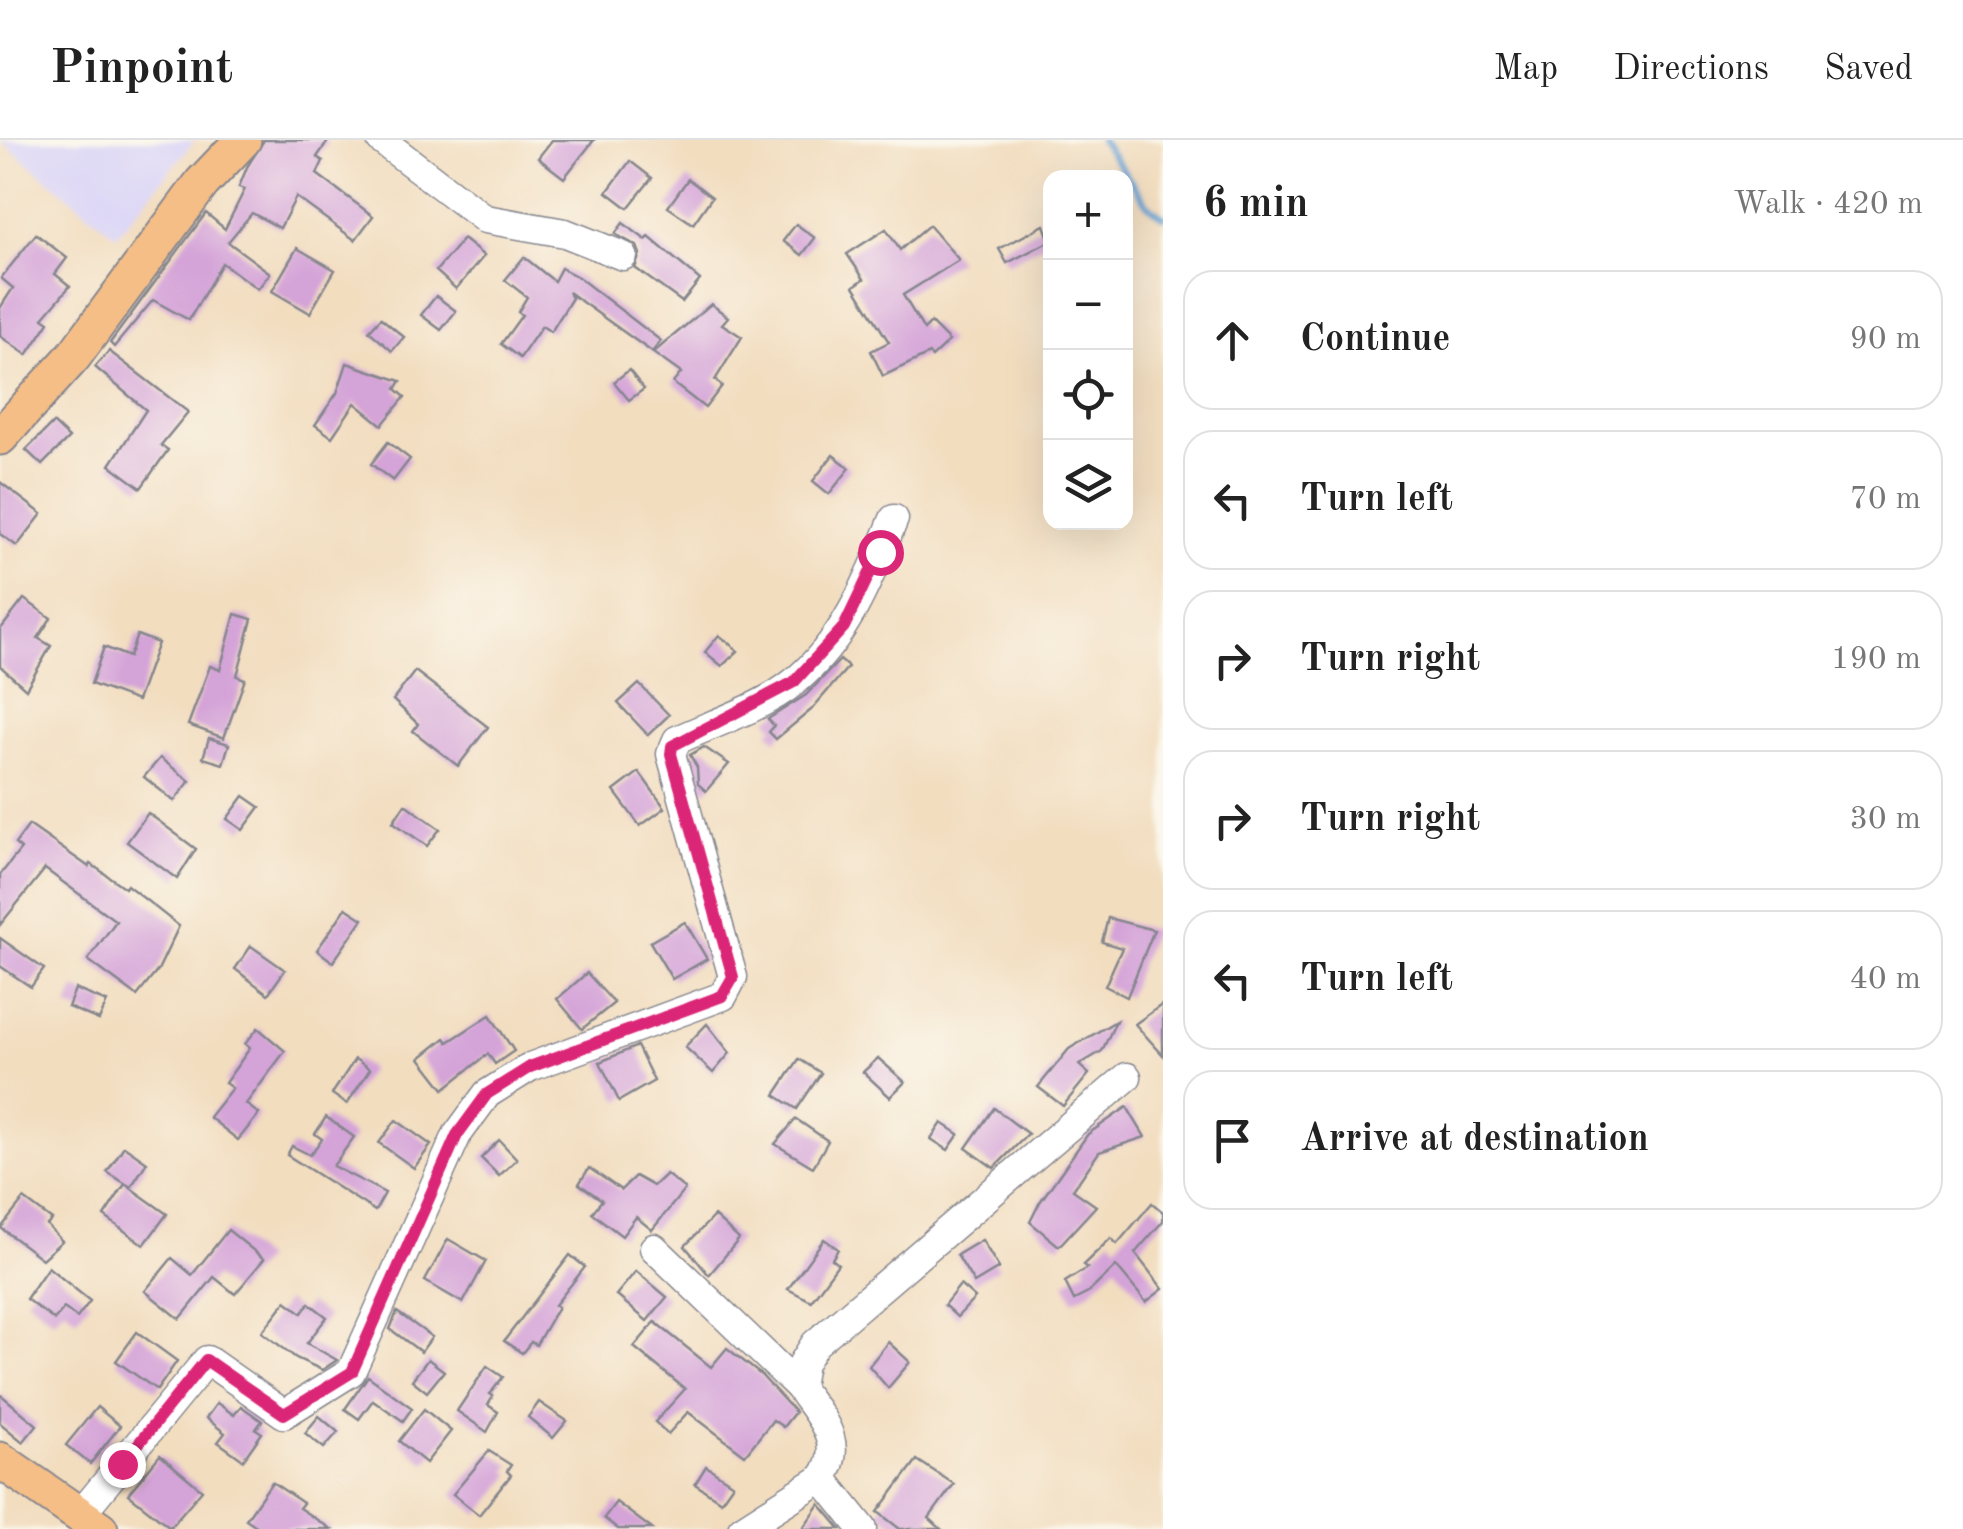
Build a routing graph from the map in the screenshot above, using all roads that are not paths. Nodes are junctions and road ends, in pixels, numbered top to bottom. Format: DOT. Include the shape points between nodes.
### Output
graph roads {
  1 [pos="243,140"];
  2 [pos="381,140"];
  3 [pos="623,256"];
  4 [pos="0,438"];
  5 [pos="894,520"];
  6 [pos="1127,1077"];
  7 [pos="654,1248"];
  8 [pos="798,1387"];
  9 [pos="0,1460"];
  10 [pos="822,1478"];
  11 [pos="90,1522"];
  12 [pos="742,1529"];
  13 [pos="862,1529"];
  1 -- 4 [label="main road"];
  2 -- 3 [label="street" via="486,218 565,232"];
  5 -- 11 [label="street" via="844,627 818,659 768,698 672,746 733,977 730,988 530,1067 487,1094 457,1135 345,1380 284,1414 206,1360"];
  6 -- 8 [label="street" via="816,1344 802,1364"];
  7 -- 8 [label="street"];
  8 -- 10 [label="street" via="834,1446"];
  9 -- 11 [label="main road"];
  10 -- 12 [label="street"];
  10 -- 13 [label="street"];
}
